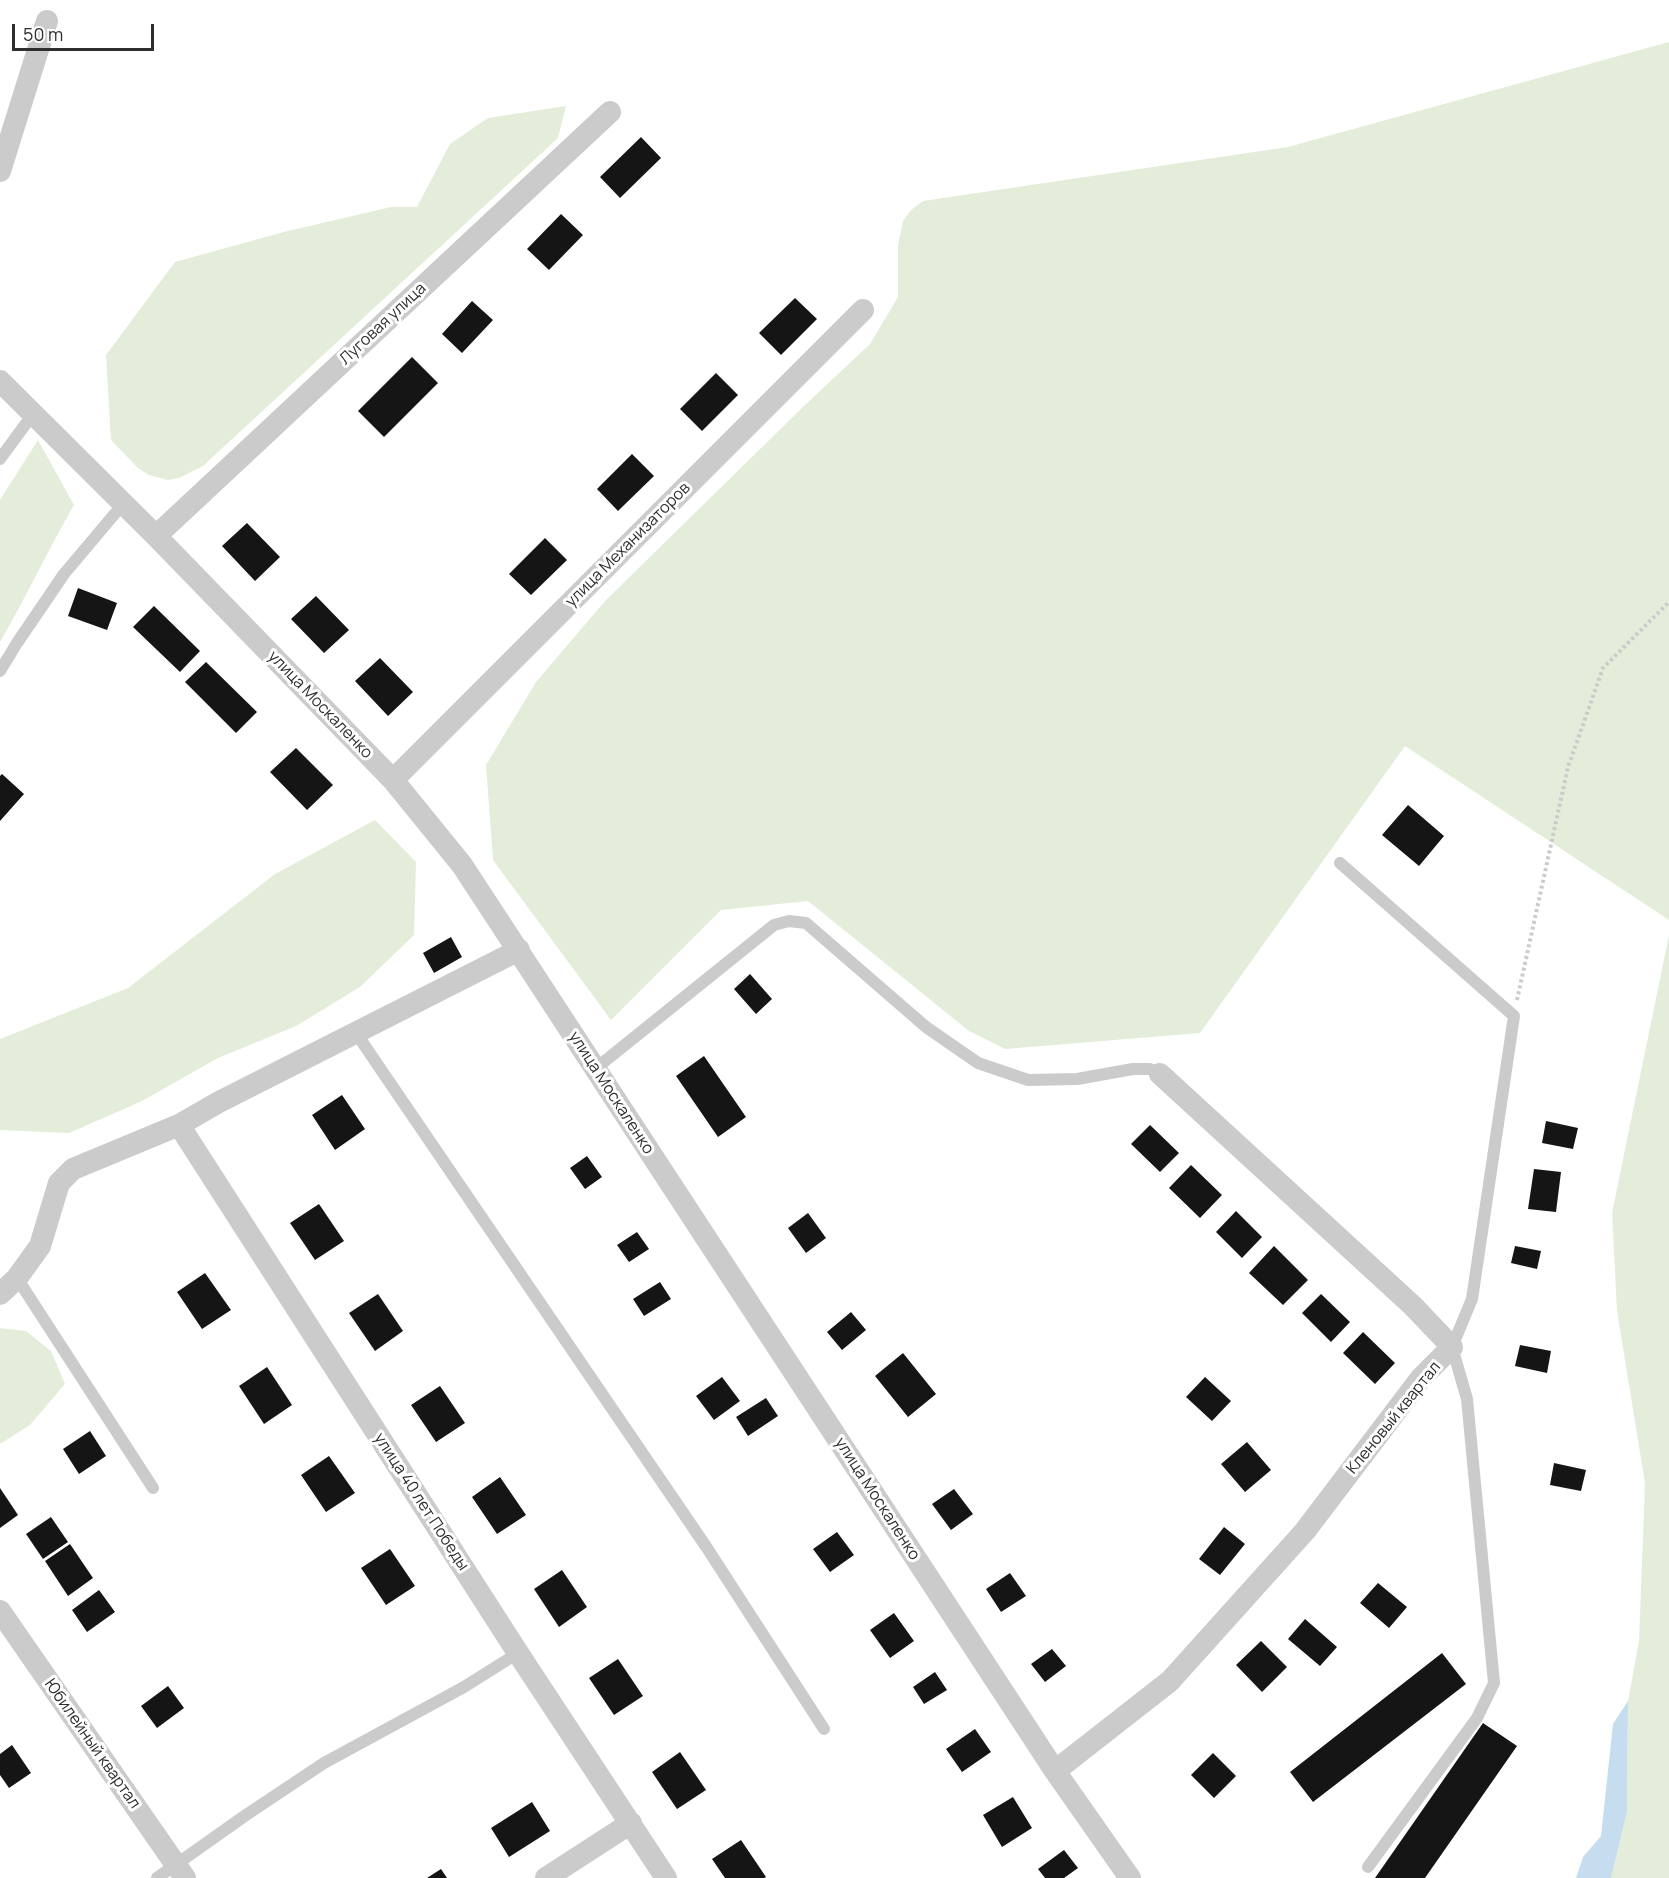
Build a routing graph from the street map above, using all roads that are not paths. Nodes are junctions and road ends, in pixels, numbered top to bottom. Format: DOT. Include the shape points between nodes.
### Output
graph roads {
  1 [pos="47,21"];
  2 [pos="610,112"];
  3 [pos="0,171"];
  4 [pos="863,310"];
  5 [pos="0,381"];
  6 [pos="33,414"];
  7 [pos="0,459"];
  8 [pos="123,504"];
  9 [pos="156,536"];
  10 [pos="0,671"];
  11 [pos="393,780"];
  12 [pos="1340,863"];
  13 [pos="519,950"];
  14 [pos="356,1033"];
  15 [pos="595,1069"];
  16 [pos="1160,1074"];
  17 [pos="179,1125"];
  18 [pos="17,1278"];
  19 [pos="0,1294"];
  20 [pos="1452,1347"];
  21 [pos="153,1488"];
  22 [pos="0,1611"];
  23 [pos="518,1653"];
  24 [pos="824,1729"];
  25 [pos="1055,1771"];
  26 [pos="631,1823"];
  27 [pos="1368,1868"];
  28 [pos="181,1872"];
  29 [pos="157,1878"];
  30 [pos="546,1878"];
  31 [pos="666,1878"];
  32 [pos="1130,1878"];
  1 -- 3 [label="street"];
  2 -- 9 [label="street, Луговая улица"];
  4 -- 11 [label="street, улица Механизаторов"];
  5 -- 6 [label="street, улица Москаленко"];
  6 -- 7 [label="lane"];
  6 -- 8 [label="street, улица Москаленко"];
  8 -- 9 [label="street, улица Москаленко"];
  8 -- 10 [label="lane" via="64,574"];
  9 -- 11 [label="street, улица Москаленко"];
  11 -- 13 [label="street, улица Москаленко" via="462,864"];
  12 -- 20 [label="lane" via="1514,1016 1472,1299"];
  13 -- 14 [label="street"];
  13 -- 15 [label="street, улица Москаленко"];
  14 -- 17 [label="street"];
  14 -- 24 [label="lane" via="707,1548"];
  15 -- 16 [label="lane" via="774,925 789,921 806,923 926,1028 978,1063 1028,1080 1077,1079 1132,1069 1150,1069"];
  15 -- 25 [label="street, улица Москаленко"];
  16 -- 20 [label="street, Кленовый квартал" via="1413,1306"];
  17 -- 18 [label="street" via="73,1169 59,1183 40,1246"];
  17 -- 23 [label="street, улица 40 лет Победы"];
  18 -- 19 [label="street"];
  18 -- 21 [label="lane"];
  20 -- 25 [label="street, Кленовый квартал" via="1422,1378 1305,1531 1170,1681"];
  20 -- 27 [label="lane" via="1467,1399 1494,1683 1477,1718"];
  22 -- 28 [label="street, Юбилейный квартал"];
  23 -- 26 [label="street, улица 40 лет Победы"];
  23 -- 28 [label="lane" via="324,1763 246,1815"];
  25 -- 32 [label="street, улица Москаленко"];
  26 -- 30 [label="street"];
  26 -- 31 [label="street, улица 40 лет Победы"];
  28 -- 29 [label="lane"];
}
